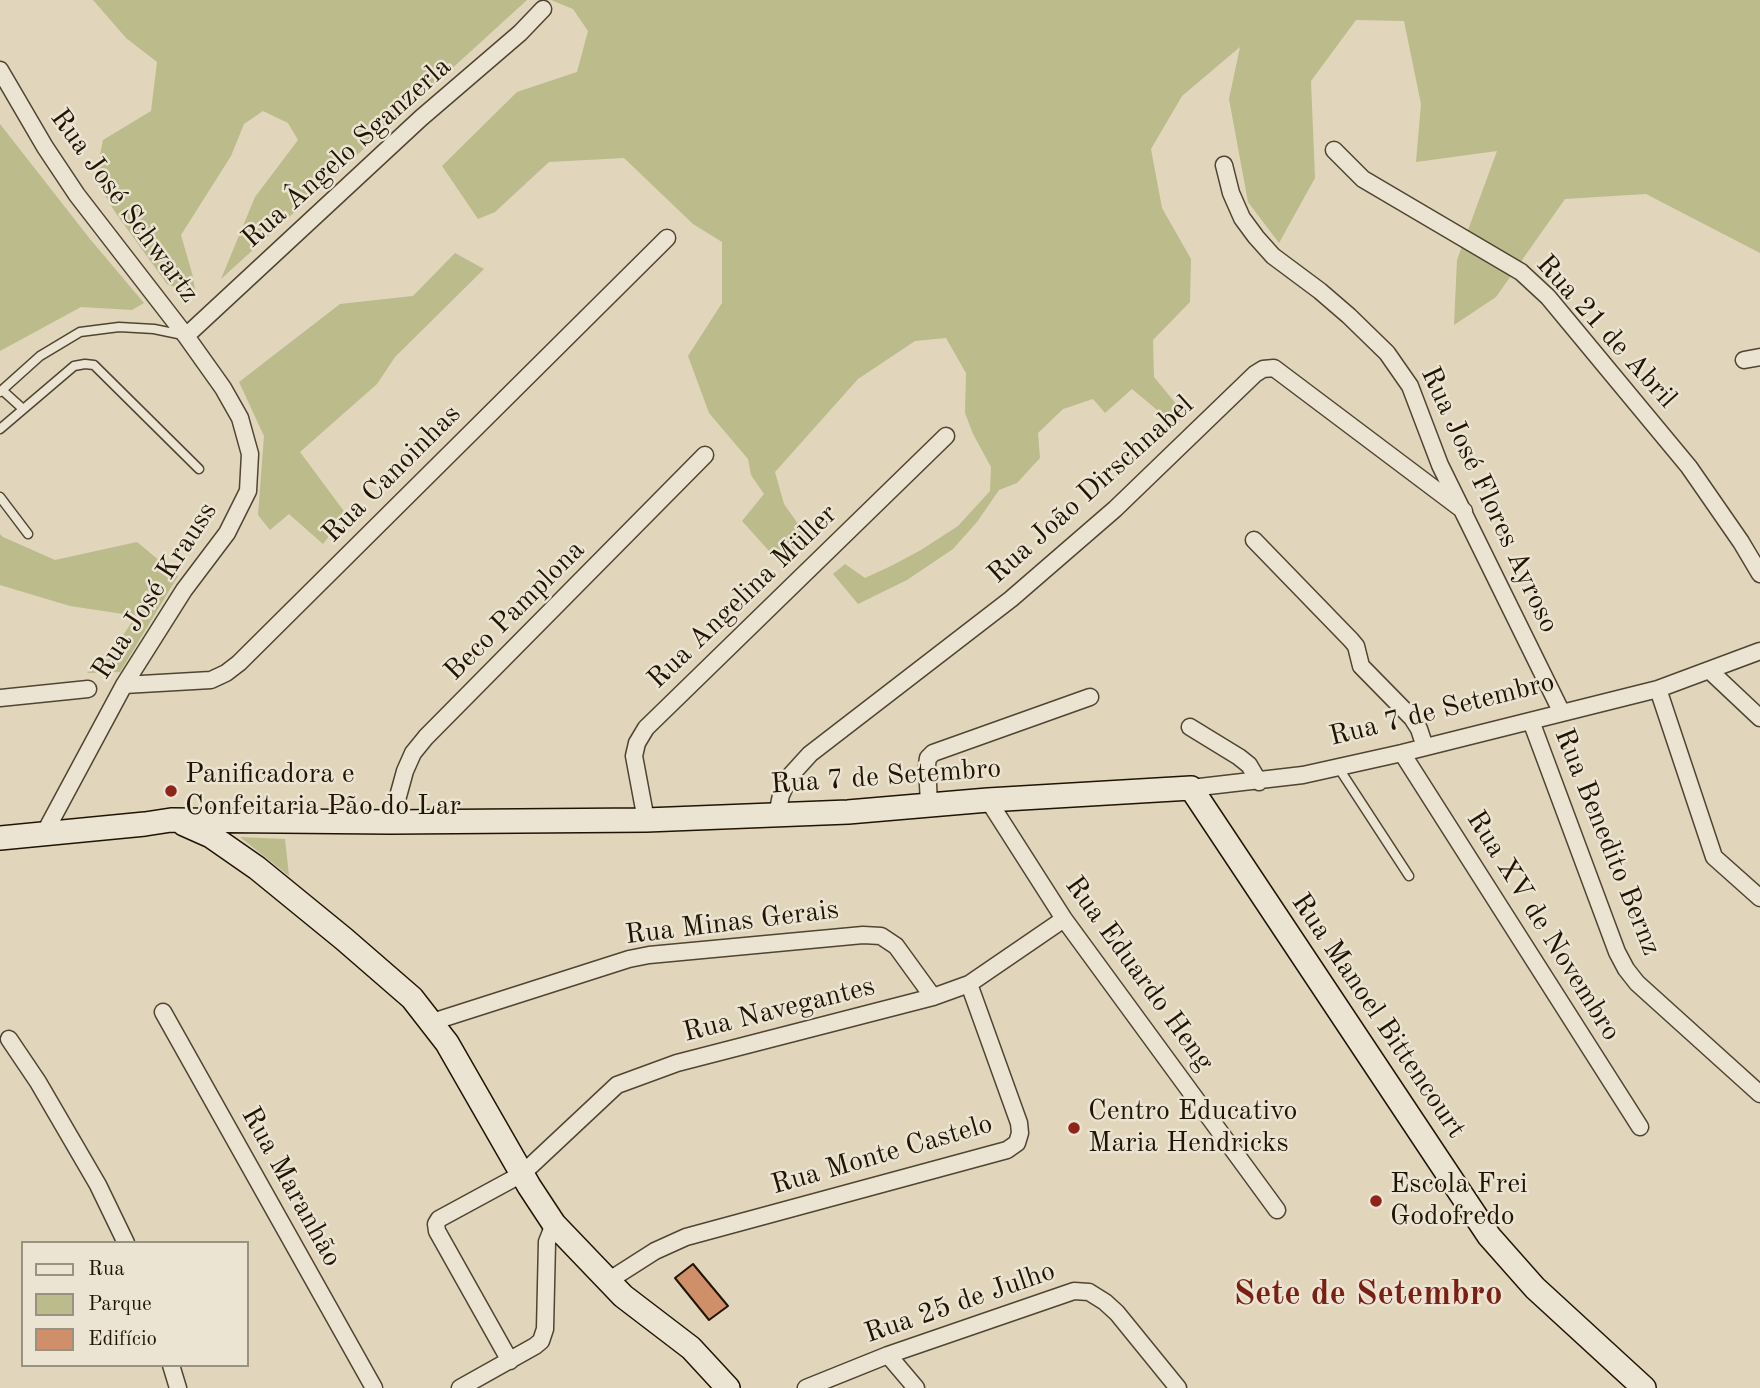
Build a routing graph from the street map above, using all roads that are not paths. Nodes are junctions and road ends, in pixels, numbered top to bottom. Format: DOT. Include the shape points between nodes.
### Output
graph roads {
  1 [pos="543,9"];
  2 [pos="0,70"];
  3 [pos="1334,150"];
  4 [pos="1224,165"];
  5 [pos="667,238"];
  6 [pos="186,336"];
  7 [pos="1,391"];
  8 [pos="23,409"];
  9 [pos="0,429"];
  10 [pos="946,436"];
  11 [pos="705,455"];
  12 [pos="199,469"];
  13 [pos="0,497"];
  14 [pos="1464,511"];
  15 [pos="28,534"];
  16 [pos="1254,540"];
  17 [pos="1760,574"];
  18 [pos="1760,651"];
  19 [pos="1709,670"];
  20 [pos="124,685"];
  21 [pos="88,689"];
  22 [pos="1658,689"];
  23 [pos="1090,697"];
  24 [pos="0,698"];
  25 [pos="1561,712"];
  26 [pos="1760,718"];
  27 [pos="1531,721"];
  28 [pos="1190,727"];
  29 [pos="1425,747"];
  30 [pos="1402,753"];
  31 [pos="1338,767"];
  32 [pos="1259,782"];
  33 [pos="1191,788"];
  34 [pos="988,800"];
  35 [pos="929,804"];
  36 [pos="777,815"];
  37 [pos="170,820"];
  38 [pos="236,820"];
  39 [pos="646,820"];
  40 [pos="391,822"];
  41 [pos="45,832"];
  42 [pos="0,838"];
  43 [pos="231,849"];
  44 [pos="1409,876"];
  45 [pos="1760,898"];
  46 [pos="1064,919"];
  47 [pos="969,984"];
  48 [pos="933,997"];
  49 [pos="163,1012"];
  50 [pos="432,1022"];
  51 [pos="9,1039"];
  52 [pos="1760,1094"];
  53 [pos="1640,1127"];
  54 [pos="522,1174"];
  55 [pos="1277,1210"];
  56 [pos="554,1224"];
  57 [pos="125,1241"];
  58 [pos="607,1281"];
  59 [pos="888,1355"];
  60 [pos="510,1361"];
  61 [pos="172,1367"];
  62 [pos="177,1388"];
  63 [pos="374,1388"];
  64 [pos="460,1388"];
  65 [pos="728,1388"];
  66 [pos="806,1388"];
  67 [pos="916,1388"];
  68 [pos="1178,1388"];
  69 [pos="1644,1388"];
  1 -- 6 [label="street, Rua Ângelo Sganzerla"];
  2 -- 6 [label="street, Rua José Schwartz" via="77,195"];
  3 -- 17 [label="street, Rua 21 de Abril" via="1363,179 1521,272 1548,297 1689,467"];
  4 -- 14 [label="street, Rua José Flores Ayroso" via="1231,194 1256,237 1349,316 1401,370"];
  5 -- 20 [label="street, Rua Canoinhas" via="239,663 211,680"];
  6 -- 7 [label="lane" via="119,327 80,332 40,356"];
  6 -- 20 [label="street, Rua José Krauss" via="240,418 250,454 248,491 227,533 184,590"];
  7 -- 8 [label="lane"];
  8 -- 9 [label="lane"];
  8 -- 12 [label="lane" via="74,366 94,365"];
  10 -- 39 [label="street, Rua Angelina Müller" via="646,728 634,756"];
  11 -- 40 [label="street, Beco Pamplona" via="426,737 405,771"];
  13 -- 15 [label="lane"];
  14 -- 25 [label="street, Rua José Flores Ayroso"];
  14 -- 36 [label="street, Rua João Dirschnabel" via="1274,368 1263,369 1115,509 1011,599 810,754 790,776"];
  16 -- 29 [label="street" via="1356,646 1361,666 1412,718"];
  18 -- 19 [label="street, Rua 7 de Setembro"];
  19 -- 22 [label="street, Rua 7 de Setembro"];
  19 -- 26 [label="street"];
  20 -- 41 [label="street, Rua José Krauss"];
  21 -- 24 [label="street"];
  22 -- 25 [label="street, Rua 7 de Setembro"];
  22 -- 45 [label="street" via="1714,857"];
  23 -- 35 [label="street" via="933,753 927,765"];
  25 -- 27 [label="street, Rua 7 de Setembro"];
  27 -- 29 [label="street, Rua 7 de Setembro"];
  27 -- 52 [label="street, Rua Benedito Bernz" via="1626,969"];
  28 -- 32 [label="street" via="1239,757"];
  29 -- 30 [label="street, Rua 7 de Setembro"];
  30 -- 31 [label="street, Rua 7 de Setembro"];
  30 -- 53 [label="street, Rua XV de Novembro"];
  31 -- 32 [label="street, Rua 7 de Setembro"];
  31 -- 44 [label="lane"];
  32 -- 33 [label="street, Rua 7 de Setembro"];
  33 -- 34 [label="street, Rua 7 de Setembro"];
  33 -- 69 [label="street, Rua Manoel Bittencourt" via="1489,1236 1535,1288"];
  34 -- 35 [label="street, Rua 7 de Setembro"];
  34 -- 46 [label="street, Rua Eduardo Heng"];
  35 -- 36 [label="street, Rua 7 de Setembro"];
  36 -- 39 [label="street, Rua 7 de Setembro"];
  37 -- 38 [label="street, Rua 7 de Setembro"];
  37 -- 41 [label="street, Rua 7 de Setembro"];
  37 -- 43 [label="street"];
  38 -- 40 [label="street, Rua 7 de Setembro"];
  38 -- 43 [label="street"];
  39 -- 40 [label="street, Rua 7 de Setembro"];
  41 -- 42 [label="street, Rua 7 de Setembro"];
  43 -- 50 [label="street" via="386,974"];
  46 -- 47 [label="street, Rua Navegantes"];
  46 -- 55 [label="street, Rua Eduardo Heng"];
  47 -- 48 [label="street, Rua Navegantes"];
  47 -- 58 [label="street, Rua Monte Castelo" via="1018,1123 1017,1143 1007,1150 686,1237"];
  48 -- 50 [label="street, Rua Minas Gerais" via="897,946 881,936 863,935 629,959"];
  48 -- 54 [label="street, Rua Navegantes" via="635,1077 604,1096"];
  49 -- 63 [label="street, Rua Maranhão"];
  50 -- 54 [label="street"];
  51 -- 57 [label="street" via="98,1185"];
  54 -- 56 [label="street"];
  54 -- 60 [label="street, Rua Navegantes" via="436,1224"];
  56 -- 58 [label="street"];
  56 -- 60 [label="street" via="547,1242 544,1335"];
  58 -- 65 [label="street" via="691,1348"];
  59 -- 66 [label="street, Rua 25 de Julho"];
  59 -- 67 [label="street"];
  59 -- 68 [label="street, Rua 25 de Julho" via="1056,1296 1089,1292 1117,1313"];
  60 -- 64 [label="street"];
  61 -- 62 [label="street"];
}
